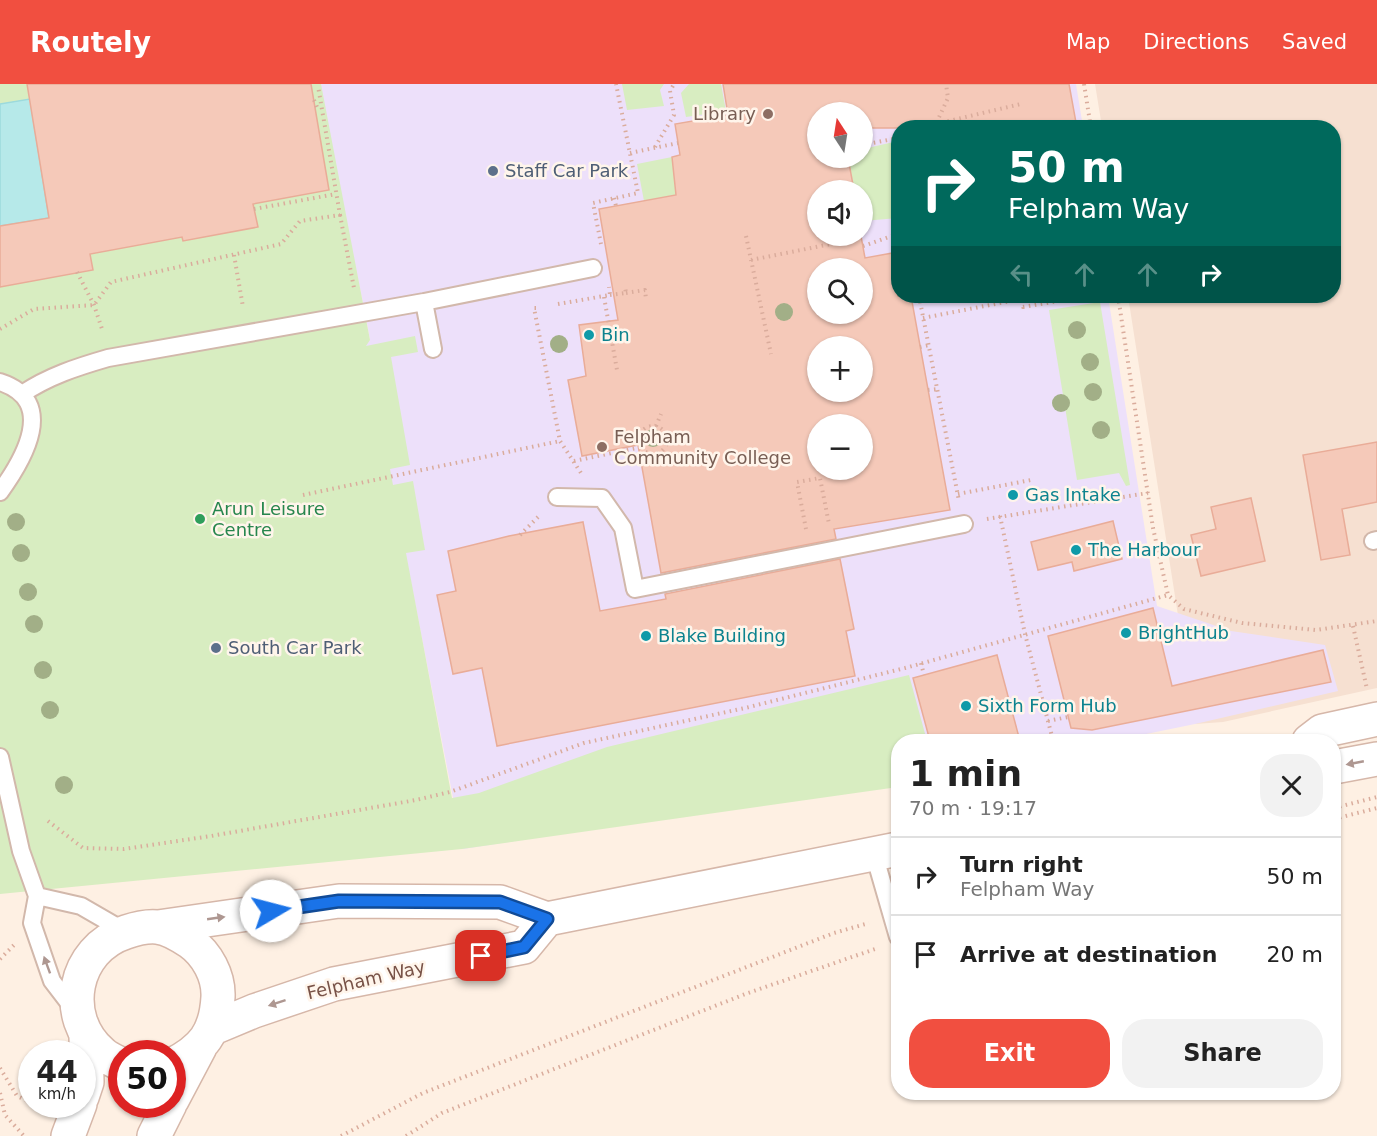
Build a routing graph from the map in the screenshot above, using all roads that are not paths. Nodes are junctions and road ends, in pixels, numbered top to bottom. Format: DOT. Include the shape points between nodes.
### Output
graph roads {
  1 [pos="593,268"];
  2 [pos="424,302"];
  3 [pos="433,349"];
  4 [pos="0,382"];
  5 [pos="22,394"];
  6 [pos="0,492"];
  7 [pos="557,497"];
  8 [pos="964,524"];
  9 [pos="1373,709"];
  10 [pos="1317,734"];
  11 [pos="0,757"];
  12 [pos="1377,759"];
  13 [pos="1341,766"];
  14 [pos="886,851"];
  15 [pos="37,896"];
  16 [pos="891,898"];
  17 [pos="547,919"];
  18 [pos="158,927"];
  19 [pos="126,932"];
  20 [pos="82,1025"];
  21 [pos="207,1036"];
  22 [pos="83,1040"];
  23 [pos="108,1057"];
  24 [pos="186,1057"];
  25 [pos="186,1074"];
  26 [pos="76,1118"];
  27 [pos="163,1118"];
  28 [pos="68,1136"];
  29 [pos="154,1136"];
  1 -- 2 [label="lane"];
  2 -- 3 [label="lane"];
  2 -- 5 [label="lane" via="108,358 45,380"];
  4 -- 5 [label="lane"];
  5 -- 6 [label="lane" via="31,406 29,443"];
  7 -- 8 [label="lane" via="602,498 623,528 635,589"];
  9 -- 10 [label="main road"];
  11 -- 15 [label="lane" via="21,851"];
  12 -- 13 [label="main road, one-way"];
  14 -- 16 [label="lane"];
  14 -- 17 [label="main road"];
  15 -- 19 [label="lane" via="81,906"];
  20 -- 15 [label="lane, one-way" via="52,981 32,923"];
  18 -- 17 [label="main road, one-way" via="339,901 500,902"];
  17 -- 21 [label="main road, Felpham Way, one-way" via="524,947 334,984 254,1011"];
  18 -- 19 [label="main road"];
  18 -- 21 [label="main road" via="180,935 198,948 211,966 219,989 217,1014"];
  19 -- 20 [label="main road" via="114,935 96,949 83,968 76,989"];
  20 -- 22 [label="main road"];
  20 -- 23 [label="main road"];
  21 -- 24 [label="main road, Felpham Way"];
  21 -- 25 [label="main road"];
  26 -- 28 [label="main road"];
  27 -- 29 [label="main road"];
}
